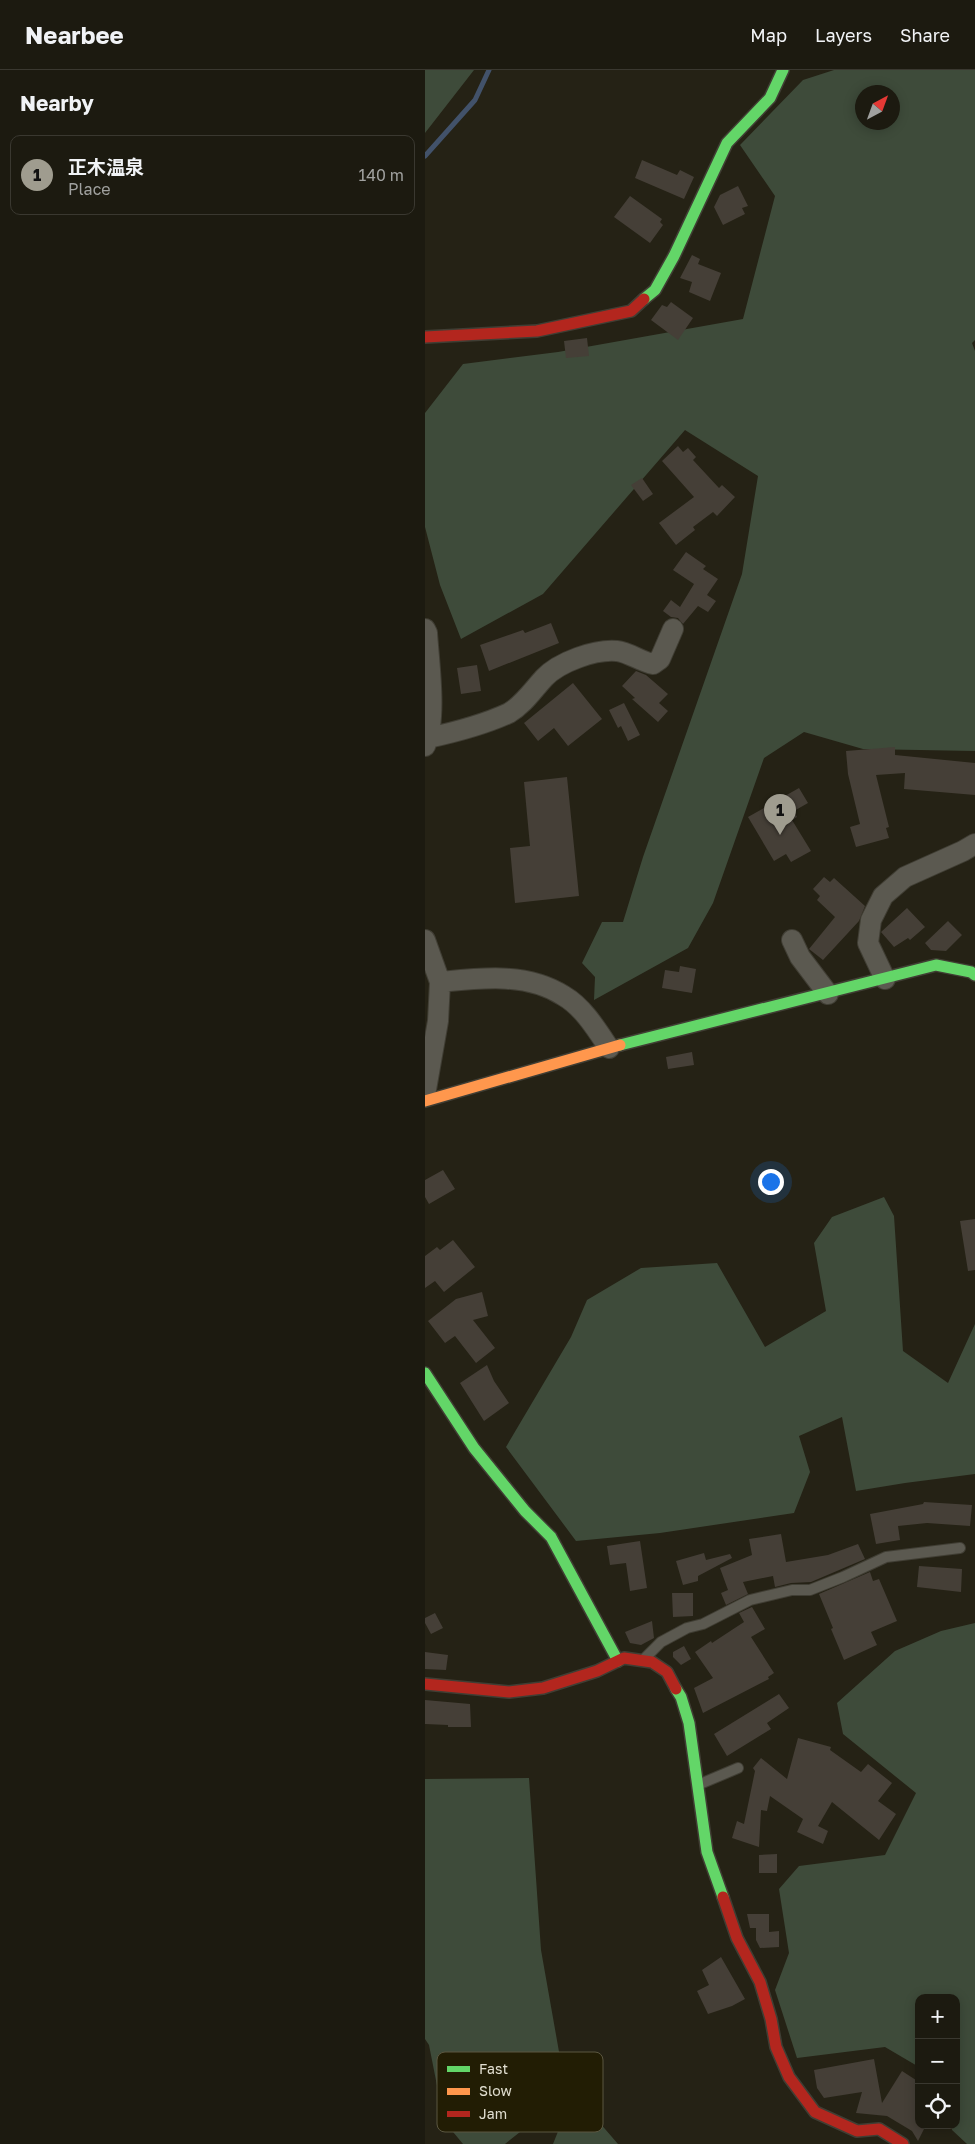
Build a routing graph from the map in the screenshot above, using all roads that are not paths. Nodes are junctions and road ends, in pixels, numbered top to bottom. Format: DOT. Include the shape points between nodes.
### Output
graph roads {
  1 [pos="783,70"];
  2 [pos="425,337"];
  3 [pos="425,629"];
  4 [pos="673,629"];
  5 [pos="427,742"];
  6 [pos="975,844"];
  7 [pos="425,940"];
  8 [pos="792,940"];
  9 [pos="975,975"];
  10 [pos="885,979"];
  11 [pos="440,982"];
  12 [pos="828,994"];
  13 [pos="609,1048"];
  14 [pos="425,1095"];
  15 [pos="425,1101"];
  16 [pos="425,1373"];
  17 [pos="960,1548"];
  18 [pos="643,1660"];
  19 [pos="618,1661"];
  20 [pos="425,1684"];
  21 [pos="738,1768"];
  22 [pos="699,1785"];
  23 [pos="847,2136"];
  24 [pos="903,2144"];
  1 -- 2 [label="street" via="770,98 727,143 655,290 631,311 537,331"];
  3 -- 5 [label="street" via="430,686"];
  4 -- 5 [label="street" via="660,659 653,664 619,651 602,651 560,664 510,712"];
  6 -- 10 [label="street" via="905,877 883,896 871,920 867,943"];
  7 -- 11 [label="street"];
  8 -- 12 [label="street" via="800,957"];
  9 -- 10 [label="street" via="936,965"];
  10 -- 12 [label="street"];
  11 -- 13 [label="street" via="494,977 535,983 565,996 592,1022"];
  11 -- 14 [label="street" via="438,1021"];
  12 -- 13 [label="street"];
  13 -- 15 [label="street"];
  16 -- 19 [label="street" via="474,1448 525,1511 551,1537"];
  17 -- 18 [label="lane" via="886,1557 810,1590 792,1590 749,1600 661,1642"];
  18 -- 19 [label="street" via="624,1658"];
  18 -- 22 [label="street" via="667,1672 681,1697 689,1723"];
  19 -- 20 [label="street" via="543,1688 509,1692"];
  21 -- 22 [label="lane"];
  22 -- 23 [label="street" via="707,1852 737,1938 760,1982 776,2048 789,2077 815,2112"];
  23 -- 24 [label="street" via="879,2128"];
}
